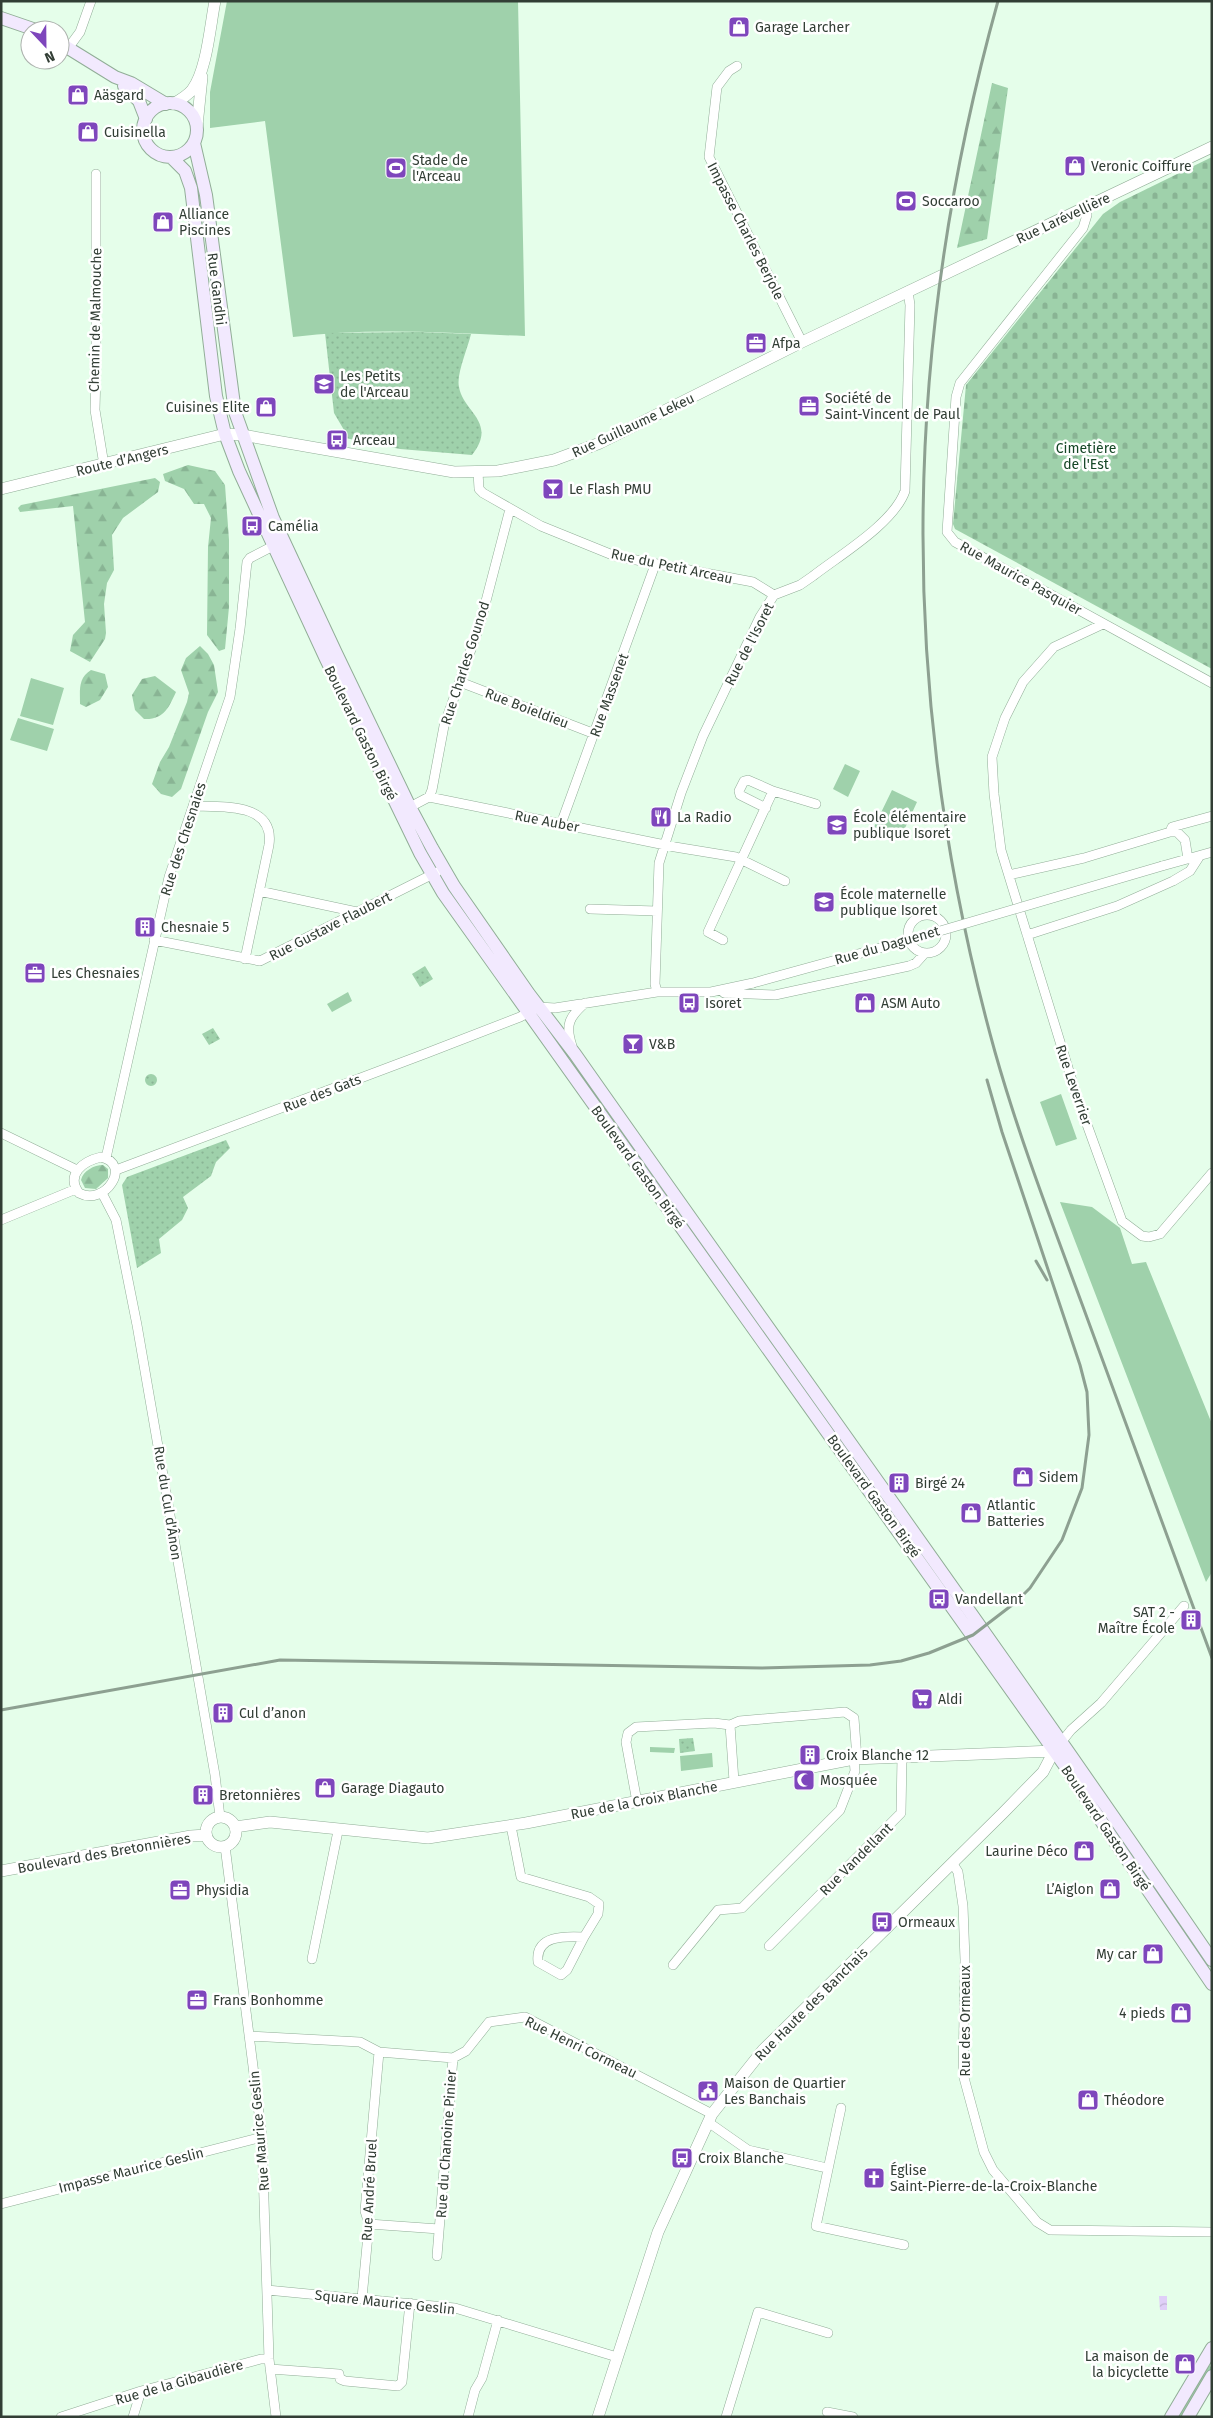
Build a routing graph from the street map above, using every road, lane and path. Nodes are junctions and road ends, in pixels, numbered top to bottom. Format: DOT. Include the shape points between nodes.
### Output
graph roads {
  1 [pos="91,1"];
  2 [pos="214,1"];
  3 [pos="1,18"];
  4 [pos="20,25"];
  5 [pos="70,40"];
  6 [pos="70,49"];
  7 [pos="203,60"];
  8 [pos="737,66"];
  9 [pos="115,77"];
  10 [pos="169,104"];
  11 [pos="146,119"];
  12 [pos="197,126"];
  13 [pos="194,143"];
  14 [pos="1212,147"];
  15 [pos="171,157"];
  16 [pos="96,174"];
  17 [pos="1085,208"];
  18 [pos="911,290"];
  19 [pos="802,342"];
  20 [pos="225,434"];
  21 [pos="242,435"];
  22 [pos="104,465"];
  23 [pos="478,472"];
  24 [pos="1,489"];
  25 [pos="510,509"];
  26 [pos="279,543"];
  27 [pos="655,565"];
  28 [pos="774,595"];
  29 [pos="1103,624"];
  30 [pos="460,682"];
  31 [pos="1212,683"];
  32 [pos="595,734"];
  33 [pos="774,792"];
  34 [pos="429,797"];
  35 [pos="816,804"];
  36 [pos="193,806"];
  37 [pos="410,807"];
  38 [pos="766,808"];
  39 [pos="1212,816"];
  40 [pos="560,824"];
  41 [pos="1170,832"];
  42 [pos="664,845"];
  43 [pos="1212,852"];
  44 [pos="1200,856"];
  45 [pos="741,859"];
  46 [pos="1188,859"];
  47 [pos="438,871"];
  48 [pos="1009,875"];
  49 [pos="785,881"];
  50 [pos="259,891"];
  51 [pos="590,909"];
  52 [pos="657,911"];
  53 [pos="357,912"];
  54 [pos="1027,935"];
  55 [pos="154,940"];
  56 [pos="723,940"];
  57 [pos="925,953"];
  58 [pos="245,959"];
  59 [pos="657,992"];
  60 [pos="711,992"];
  61 [pos="585,1003"];
  62 [pos="534,1010"];
  63 [pos="575,1054"];
  64 [pos="1,1133"];
  65 [pos="106,1158"];
  66 [pos="77,1170"];
  67 [pos="116,1170"];
  68 [pos="1212,1174"];
  69 [pos="76,1189"];
  70 [pos="102,1193"];
  71 [pos="1,1220"];
  72 [pos="1184,1606"];
  73 [pos="730,1725"];
  74 [pos="1058,1746"];
  75 [pos="902,1756"];
  76 [pos="856,1759"];
  77 [pos="734,1781"];
  78 [pos="637,1802"];
  79 [pos="220,1817"];
  80 [pos="511,1826"];
  81 [pos="235,1827"];
  82 [pos="338,1831"];
  83 [pos="206,1835"];
  84 [pos="225,1846"];
  85 [pos="954,1864"];
  86 [pos="1,1871"];
  87 [pos="584,1937"];
  88 [pos="770,1946"];
  89 [pos="312,1959"];
  90 [pos="1212,1960"];
  91 [pos="673,1965"];
  92 [pos="1212,1984"];
  93 [pos="249,2036"];
  94 [pos="379,2052"];
  95 [pos="453,2058"];
  96 [pos="840,2108"];
  97 [pos="710,2118"];
  98 [pos="262,2137"];
  99 [pos="827,2168"];
  100 [pos="1,2204"];
  101 [pos="369,2224"];
  102 [pos="439,2229"];
  103 [pos="1212,2232"];
  104 [pos="904,2245"];
  105 [pos="437,2256"];
  106 [pos="267,2290"];
  107 [pos="362,2298"];
  108 [pos="410,2303"];
  109 [pos="498,2320"];
  110 [pos="828,2333"];
  111 [pos="1212,2348"];
  112 [pos="617,2357"];
  113 [pos="270,2364"];
  114 [pos="1212,2376"];
  115 [pos="141,2391"];
  116 [pos="827,2412"];
  117 [pos="61,2417"];
  118 [pos="133,2417"];
  119 [pos="276,2417"];
  120 [pos="468,2417"];
  121 [pos="599,2417"];
  122 [pos="726,2417"];
  123 [pos="853,2417"];
  124 [pos="1171,2417"];
  125 [pos="1188,2417"];
  1 -- 5 [label="street" via="80,32"];
  2 -- 7 [label="street"];
  3 -- 4 [label="main road"];
  6 -- 9 [label="main road"];
  7 -- 10 [label="street" via="194,88 188,95"];
  7 -- 12 [label="street"];
  8 -- 19 [label="street, Impasse Charles Berjole" via="728,71 717,87 709,157"];
  9 -- 10 [label="main road"];
  9 -- 11 [label="main road" via="139,101"];
  10 -- 11 [label="main road" via="154,109"];
  10 -- 12 [label="main road" via="189,111"];
  11 -- 15 [label="main road" via="144,132 148,145 158,154"];
  12 -- 13 [label="main road"];
  13 -- 15 [label="main road" via="183,154"];
  13 -- 21 [label="main road, Rue Gandhi" via="206,195 230,386"];
  14 -- 17 [label="street, Rue Larévellière"];
  15 -- 20 [label="main road, Rue Gandhi" via="185,171 191,188 216,396"];
  16 -- 22 [label="street, Chemin de Malmouche" via="94,397"];
  17 -- 18 [label="street, Rue Larévellière"];
  17 -- 29 [label="street, Rue Maurice Pasquier" via="1087,215 1082,228 960,383 956,397 947,524 950,538 955,542"];
  18 -- 19 [label="street, Rue Guillaume Lekeu"];
  18 -- 28 [label="street, Rue de l'Isoret" via="906,491 903,500 887,519 813,576"];
  19 -- 23 [label="street, Rue Guillaume Lekeu" via="600,443 534,466"];
  20 -- 21 [label="street, Route d’Angers"];
  20 -- 22 [label="street, Route d’Angers"];
  20 -- 26 [label="main road, Boulevard Gaston Birgé" via="239,471"];
  21 -- 23 [label="street, Rue Guillaume Lekeu" via="433,469"];
  21 -- 26 [label="main road, Boulevard Gaston Birgé"];
  22 -- 24 [label="street, Route d’Angers"];
  23 -- 25 [label="street, Rue du Petit Arceau" via="479,489"];
  25 -- 27 [label="street, Rue du Petit Arceau" via="541,526 616,556"];
  25 -- 30 [label="street, Rue Charles Gounod" via="480,624"];
  26 -- 36 [label="street, Rue des Chesnaies" via="247,562 230,698"];
  26 -- 37 [label="main road, Boulevard Gaston Birgé"];
  26 -- 47 [label="main road, Boulevard Gaston Birgé" via="326,659"];
  27 -- 28 [label="street, Rue du Petit Arceau" via="753,582"];
  27 -- 32 [label="street, Rue Massenet"];
  28 -- 42 [label="street, Rue de l'Isoret" via="756,624 703,736"];
  29 -- 31 [label="street, Rue Maurice Pasquier"];
  29 -- 48 [label="street, Rue Leverrier" via="1054,647 1022,682 1005,718 992,757 1001,850"];
  30 -- 32 [label="street, Rue Boieldieu"];
  30 -- 34 [label="street, Rue Charles Gounod" via="444,726"];
  32 -- 40 [label="street, Rue Massenet"];
  33 -- 35 [label="street"];
  33 -- 38 [label="street"];
  33 -- 38 [label="street" via="748,780 743,783 740,795"];
  34 -- 37 [label="street"];
  34 -- 40 [label="street, Rue Auber"];
  36 -- 50 [label="street" via="239,809 254,812 264,820 270,838"];
  36 -- 55 [label="street, Rue des Chesnaies" via="168,878"];
  37 -- 47 [label="main road, Boulevard Gaston Birgé"];
  38 -- 45 [label="street"];
  39 -- 41 [label="street" via="1172,827"];
  40 -- 42 [label="street, Rue Auber"];
  41 -- 46 [label="street" via="1177,832 1184,840"];
  41 -- 48 [label="street" via="1084,858"];
  42 -- 45 [label="street, Rue Auber"];
  42 -- 52 [label="street, Rue de l'Isoret" via="659,863"];
  43 -- 44 [label="street, Rue du Daguenet"];
  44 -- 46 [label="street, Rue du Daguenet"];
  44 -- 54 [label="street" via="1190,872 1173,881 1117,906"];
  45 -- 49 [label="street, Rue Auber"];
  45 -- 56 [label="street" via="708,932"];
  46 -- 60 [label="street, Rue du Daguenet, bridge" via="753,983"];
  47 -- 53 [label="street, Rue Gustave Flaubert"];
  47 -- 62 [label="main road, Boulevard Gaston Birgé" via="443,894"];
  48 -- 54 [label="street, Rue Leverrier"];
  50 -- 53 [label="street"];
  50 -- 58 [label="street"];
  51 -- 52 [label="street"];
  52 -- 59 [label="street, Rue de l'Isoret"];
  53 -- 58 [label="street, Rue Gustave Flaubert" via="267,958"];
  54 -- 68 [label="street, Rue Leverrier" via="1077,1097 1122,1221 1149,1237 1160,1234"];
  55 -- 58 [label="street, Rue Gustave Flaubert"];
  55 -- 65 [label="street, Rue des Chesnaies"];
  57 -- 57 [label="street" via="938,949 946,937 942,923 929,916 915,920 908,932 912,946"];
  57 -- 60 [label="street" via="909,966 775,995"];
  59 -- 60 [label="street, Rue du Daguenet"];
  59 -- 61 [label="street, Rue du Daguenet"];
  61 -- 62 [label="street, Rue du Daguenet"];
  61 -- 63 [label="street" via="573,1015 568,1028"];
  62 -- 63 [label="main road, Boulevard Gaston Birgé"];
  62 -- 67 [label="street, Rue des Gats"];
  62 -- 74 [label="main road, Boulevard Gaston Birgé"];
  63 -- 74 [label="main road, Boulevard Gaston Birgé"];
  64 -- 66 [label="street"];
  65 -- 66 [label="street" via="96,1158"];
  65 -- 67 [label="street"];
  66 -- 69 [label="street" via="74,1179"];
  67 -- 70 [label="street" via="115,1178"];
  69 -- 70 [label="street" via="89,1196"];
  69 -- 71 [label="street"];
  70 -- 79 [label="street, Rue du Cul d'Ânon" via="116,1220 137,1325"];
  72 -- 74 [label="street" via="1101,1702"];
  73 -- 76 [label="street" via="739,1720 848,1712 855,1721"];
  73 -- 77 [label="street"];
  73 -- 78 [label="street" via="649,1726 630,1730 626,1742"];
  74 -- 75 [label="street, Rue de la Croix Blanche"];
  74 -- 85 [label="street, Rue Haute des Banchais" via="1043,1772"];
  74 -- 90 [label="main road, Boulevard Gaston Birgé"];
  74 -- 92 [label="main road, Boulevard Gaston Birgé"];
  75 -- 76 [label="street, Rue de la Croix Blanche"];
  75 -- 88 [label="street, Rue Vandellant" via="901,1813"];
  76 -- 77 [label="street, Rue de la Croix Blanche"];
  76 -- 91 [label="street" via="854,1777 840,1810 742,1908 718,1910"];
  77 -- 78 [label="street, Rue de la Croix Blanche"];
  78 -- 80 [label="street, Rue de la Croix Blanche"];
  79 -- 81 [label="street" via="228,1819"];
  79 -- 83 [label="street" via="208,1824"];
  80 -- 82 [label="street, Rue de la Croix Blanche" via="428,1838"];
  80 -- 87 [label="street" via="521,1878 589,1897 599,1904 598,1914"];
  81 -- 82 [label="street, Rue de la Croix Blanche" via="270,1822"];
  81 -- 84 [label="street" via="233,1840"];
  82 -- 89 [label="street"];
  83 -- 84 [label="street" via="214,1845"];
  83 -- 86 [label="street, Boulevard des Bretonnières"];
  84 -- 93 [label="street, Rue Maurice Geslin"];
  85 -- 97 [label="street, Rue Haute des Banchais" via="763,2050"];
  85 -- 103 [label="street, Rue des Ormeaux" via="963,1906 963,2074 984,2152 993,2170 1037,2222 1050,2230"];
  87 -- 87 [label="street" via="550,1939 537,1956 538,1962 561,1974 567,1970"];
  93 -- 94 [label="street" via="360,2042"];
  93 -- 98 [label="street, Rue Maurice Geslin"];
  94 -- 95 [label="street"];
  94 -- 101 [label="street, Rue André Bruel" via="365,2212"];
  95 -- 97 [label="street, Rue Henri Cormeau" via="466,2051 489,2022 525,2017"];
  95 -- 102 [label="street, Rue du Chanoine Pinier"];
  96 -- 99 [label="street"];
  97 -- 99 [label="street, Rue Henri Cormeau" via="748,2150"];
  97 -- 112 [label="street, Rue Haute des Banchais" via="658,2232"];
  98 -- 100 [label="street, Impasse Maurice Geslin"];
  98 -- 106 [label="street, Rue Maurice Geslin"];
  99 -- 104 [label="street" via="816,2226"];
  101 -- 102 [label="street, Rue du Chanoine Pinier"];
  101 -- 107 [label="street, Rue André Bruel"];
  102 -- 105 [label="street, Rue du Chanoine Pinier"];
  106 -- 107 [label="street, Square Maurice Geslin"];
  106 -- 113 [label="street, Rue Maurice Geslin"];
  107 -- 108 [label="street, Square Maurice Geslin"];
  108 -- 109 [label="street, Square Maurice Geslin" via="455,2308"];
  108 -- 113 [label="street, Rue de la Gibaudière" via="402,2382 398,2386 344,2381 339,2374"];
  109 -- 112 [label="street, Square Maurice Geslin"];
  109 -- 120 [label="street"];
  110 -- 122 [label="street" via="758,2312"];
  111 -- 124 [label="main road"];
  112 -- 121 [label="street, Rue Haute des Banchais"];
  113 -- 115 [label="street, Rue de la Gibaudière" via="261,2359"];
  113 -- 119 [label="street, Rue Maurice Geslin"];
  114 -- 125 [label="main road"];
  115 -- 117 [label="street, Rue de la Gibaudière"];
  115 -- 118 [label="street"];
  116 -- 123 [label="street"];
}
